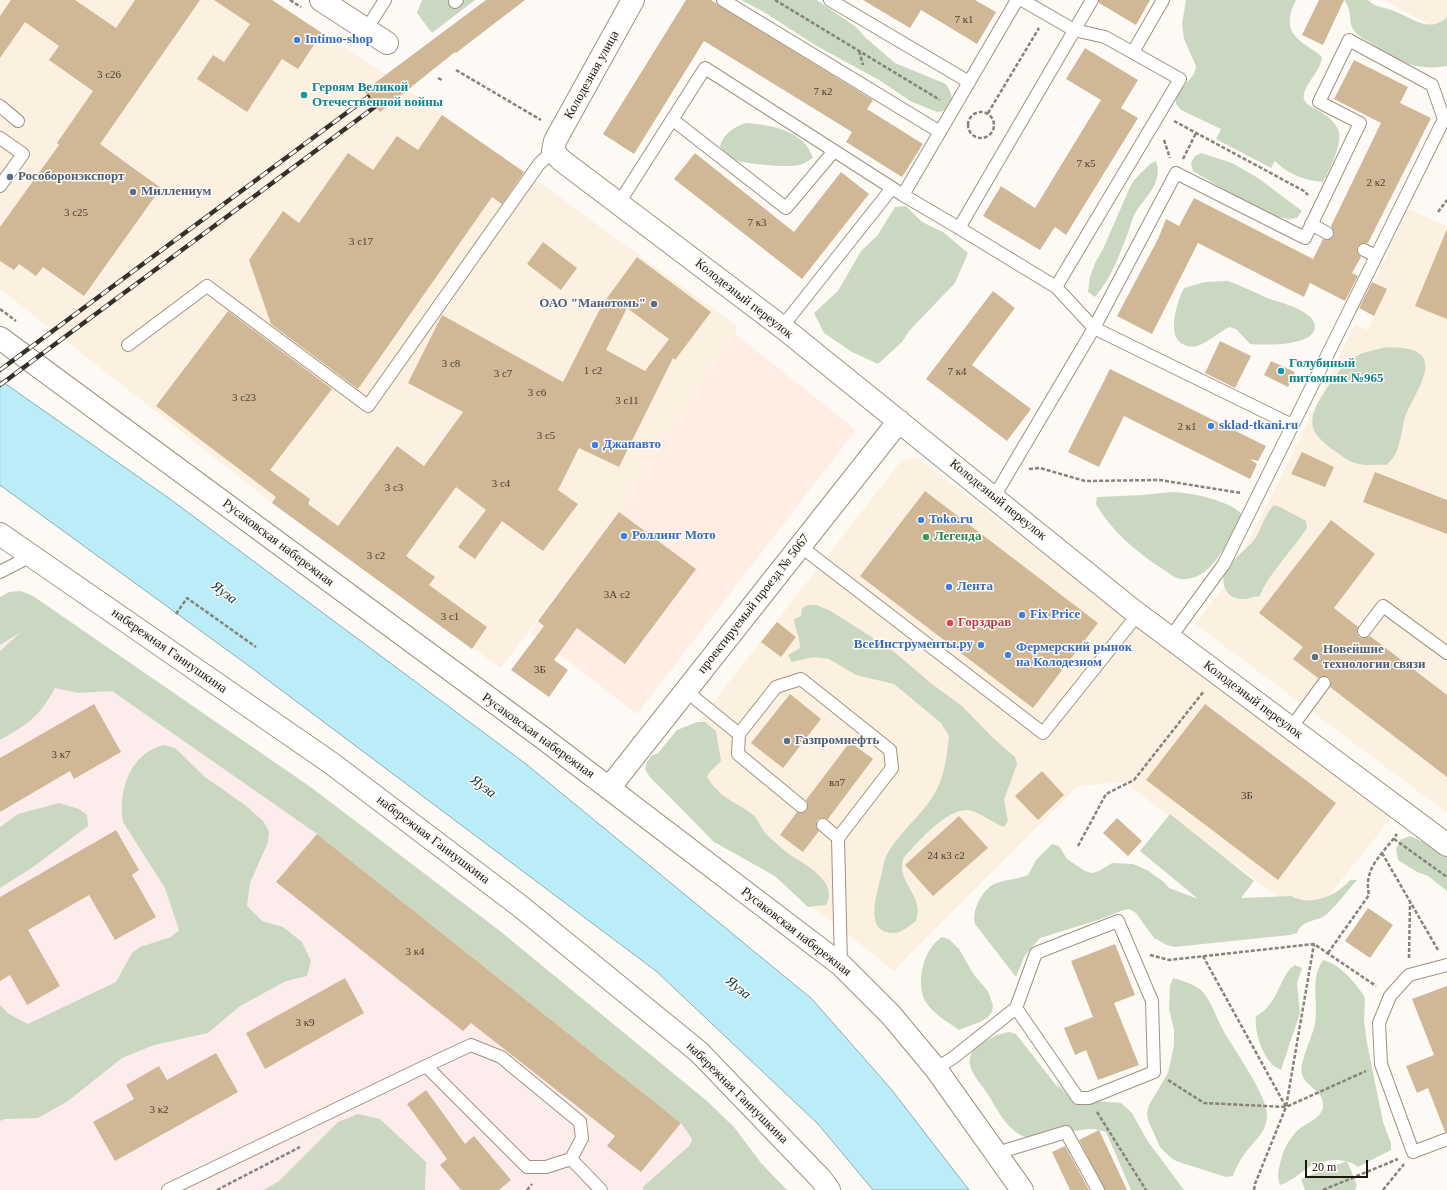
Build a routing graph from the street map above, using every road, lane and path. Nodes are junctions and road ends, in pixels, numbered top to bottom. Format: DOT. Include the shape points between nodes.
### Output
graph roads {
  1 [pos="321,0"];
  2 [pos="385,0"];
  3 [pos="633,0"];
  4 [pos="723,0"];
  5 [pos="775,0"];
  6 [pos="830,0"];
  7 [pos="1017,0"];
  8 [pos="1022,0"];
  9 [pos="1092,0"];
  10 [pos="1163,0"];
  11 [pos="1046,14"];
  12 [pos="366,30"];
  13 [pos="1074,30"];
  14 [pos="386,43"];
  15 [pos="1133,52"];
  16 [pos="456,70"];
  17 [pos="438,78"];
  18 [pos="442,80"];
  19 [pos="969,82"];
  20 [pos="0,106"];
  21 [pos="954,108"];
  22 [pos="988,113"];
  23 [pos="1158,116"];
  24 [pos="970,118"];
  25 [pos="18,120"];
  26 [pos="540,120"];
  27 [pos="673,120"];
  28 [pos="940,132"];
  29 [pos="1196,133"];
  30 [pos="0,138"];
  31 [pos="834,150"];
  32 [pos="553,151"];
  33 [pos="1176,173"];
  34 [pos="0,186"];
  35 [pos="892,188"];
  36 [pos="1304,191"];
  37 [pos="903,196"];
  38 [pos="1447,200"];
  39 [pos="619,203"];
  40 [pos="1438,212"];
  41 [pos="1311,224"];
  42 [pos="959,228"];
  43 [pos="1327,233"];
  44 [pos="1364,250"];
  45 [pos="1376,256"];
  46 [pos="1056,287"];
  47 [pos="782,327"];
  48 [pos="1094,328"];
  49 [pos="0,338"];
  50 [pos="128,345"];
  51 [pos="899,421"];
  52 [pos="1292,424"];
  53 [pos="1009,471"];
  54 [pos="1257,496"];
  55 [pos="994,497"];
  56 [pos="0,534"];
  57 [pos="800,546"];
  58 [pos="31,556"];
  59 [pos="0,572"];
  60 [pos="176,614"];
  61 [pos="1138,614"];
  62 [pos="1364,631"];
  63 [pos="1170,638"];
  64 [pos="256,647"];
  65 [pos="1447,653"];
  66 [pos="1324,683"];
  67 [pos="1209,684"];
  68 [pos="686,691"];
  69 [pos="1291,728"];
  70 [pos="740,734"];
  71 [pos="609,788"];
  72 [pos="801,806"];
  73 [pos="823,825"];
  74 [pos="1399,831"];
  75 [pos="838,838"];
  76 [pos="1394,839"];
  77 [pos="1447,845"];
  78 [pos="1078,846"];
  79 [pos="1382,853"];
  80 [pos="1447,877"];
  81 [pos="1410,903"];
  82 [pos="1126,940"];
  83 [pos="1314,944"];
  84 [pos="1328,953"];
  85 [pos="1203,956"];
  86 [pos="841,965"];
  87 [pos="1447,965"];
  88 [pos="1409,975"];
  89 [pos="1390,996"];
  90 [pos="1016,1008"];
  91 [pos="1381,1064"];
  92 [pos="426,1066"];
  93 [pos="936,1069"];
  94 [pos="1154,1072"];
  95 [pos="1089,1098"];
  96 [pos="1286,1107"];
  97 [pos="1447,1139"];
  98 [pos="1413,1152"];
  99 [pos="997,1153"];
  100 [pos="571,1159"];
  101 [pos="168,1190"];
  102 [pos="601,1190"];
  103 [pos="828,1190"];
  104 [pos="1022,1190"];
  105 [pos="1098,1190"];
  106 [pos="1146,1190"];
  107 [pos="1254,1190"];
  108 [pos="1323,1190"];
  109 [pos="1383,1190"];
  1 -- 12 [label="main road"];
  2 -- 12 [label="lane"];
  3 -- 32 [label="main road, Колодезная улица" via="555,141"];
  4 -- 28 [label="lane"];
  5 -- 21 [label="path"];
  6 -- 19 [label="lane"];
  7 -- 19 [label="lane"];
  8 -- 11 [label="lane"];
  9 -- 13 [label="lane"];
  10 -- 15 [label="lane"];
  11 -- 13 [label="lane"];
  11 -- 22 [label="path"];
  12 -- 14 [label="main road"];
  13 -- 15 [label="lane" via="1105,37"];
  13 -- 42 [label="lane"];
  15 -- 23 [label="lane" via="1180,79"];
  16 -- 26 [label="path"];
  17 -- 18 [label="path"];
  19 -- 21 [label="lane"];
  20 -- 25 [label="lane"];
  21 -- 24 [label="path"];
  21 -- 28 [label="lane"];
  22 -- 24 [label="path" via="976,112"];
  22 -- 24 [label="path" via="994,123 994,129 986,138 974,137 970,132"];
  23 -- 29 [label="path"];
  23 -- 33 [label="path"];
  23 -- 46 [label="lane"];
  27 -- 31 [label="lane" via="705,68"];
  27 -- 31 [label="lane" via="786,208"];
  27 -- 39 [label="lane"];
  28 -- 37 [label="lane"];
  29 -- 33 [label="path"];
  29 -- 36 [label="path"];
  30 -- 34 [label="lane" via="23,154"];
  31 -- 35 [label="lane"];
  32 -- 39 [label="main road, Колодезный переулок" via="561,160"];
  32 -- 50 [label="lane" via="539,164 368,406 207,286"];
  33 -- 41 [label="lane" via="1305,238"];
  33 -- 48 [label="lane"];
  35 -- 37 [label="lane"];
  35 -- 47 [label="lane"];
  37 -- 42 [label="lane"];
  38 -- 40 [label="path"];
  39 -- 47 [label="main road, Колодезный переулок"];
  41 -- 43 [label="lane"];
  41 -- 45 [label="lane" via="1360,123 1319,102 1349,40 1432,85 1444,119"];
  42 -- 46 [label="lane"];
  44 -- 45 [label="lane"];
  45 -- 52 [label="lane"];
  46 -- 48 [label="lane"];
  47 -- 51 [label="main road, Колодезный переулок"];
  48 -- 52 [label="lane"];
  48 -- 53 [label="lane"];
  49 -- 71 [label="main road, Русаковская набережная"];
  51 -- 55 [label="main road, Колодезный переулок"];
  51 -- 57 [label="main road, проектируемый проезд № 5067"];
  52 -- 54 [label="lane"];
  53 -- 54 [label="path" via="1040,468 1085,481 1160,480"];
  53 -- 55 [label="lane"];
  54 -- 63 [label="lane" via="1224,564"];
  55 -- 61 [label="main road, Колодезный переулок"];
  56 -- 58 [label="main road, набережная Ганнушкина"];
  57 -- 61 [label="lane" via="1043,733"];
  57 -- 68 [label="main road, проектируемый проезд № 5067"];
  58 -- 59 [label="lane"];
  58 -- 103 [label="main road, набережная Ганнушкина" via="331,763 520,906 699,1052"];
  60 -- 64 [label="path" via="187,598"];
  61 -- 63 [label="main road, Колодезный переулок"];
  62 -- 65 [label="lane" via="1383,606"];
  63 -- 69 [label="main road, Колодезный переулок"];
  66 -- 69 [label="lane"];
  67 -- 78 [label="path" via="1134,780 1106,794"];
  68 -- 70 [label="lane"];
  68 -- 71 [label="main road, проектируемый проезд № 5067"];
  69 -- 77 [label="main road, Колодезный переулок"];
  70 -- 72 [label="lane" via="738,754"];
  70 -- 75 [label="lane" via="776,687 801,679 890,750 892,768"];
  71 -- 86 [label="main road, Русаковская набережная"];
  73 -- 75 [label="lane"];
  74 -- 76 [label="path"];
  75 -- 86 [label="lane"];
  76 -- 79 [label="path"];
  76 -- 80 [label="path"];
  79 -- 81 [label="path"];
  79 -- 84 [label="path" via="1370,868 1366,883 1369,895"];
  81 -- 87 [label="path"];
  81 -- 88 [label="path"];
  82 -- 85 [label="path" via="1147,954 1169,960"];
  82 -- 90 [label="lane" via="1118,921 1036,953"];
  82 -- 94 [label="lane" via="1152,1001"];
  83 -- 84 [label="path"];
  83 -- 85 [label="path"];
  83 -- 96 [label="path"];
  84 -- 89 [label="path"];
  85 -- 96 [label="path"];
  86 -- 93 [label="main road, Русаковская набережная" via="891,1014"];
  87 -- 88 [label="lane"];
  88 -- 89 [label="lane"];
  89 -- 91 [label="lane" via="1379,1023"];
  90 -- 93 [label="lane"];
  90 -- 95 [label="lane" via="1078,1098"];
  91 -- 96 [label="path"];
  91 -- 98 [label="lane"];
  92 -- 100 [label="lane" via="528,1167 546,1167"];
  92 -- 100 [label="lane" via="471,1045 501,1057 580,1122 582,1138"];
  92 -- 101 [label="lane"];
  93 -- 99 [label="main road, Русаковская набережная"];
  94 -- 95 [label="lane"];
  94 -- 96 [label="path" via="1204,1103"];
  95 -- 106 [label="path"];
  96 -- 107 [label="path" via="1254,1184"];
  97 -- 98 [label="lane"];
  98 -- 108 [label="path"];
  98 -- 109 [label="path"];
  99 -- 104 [label="main road, Русаковская набережная"];
  99 -- 105 [label="lane" via="1066,1132"];
  100 -- 102 [label="lane"];
}
